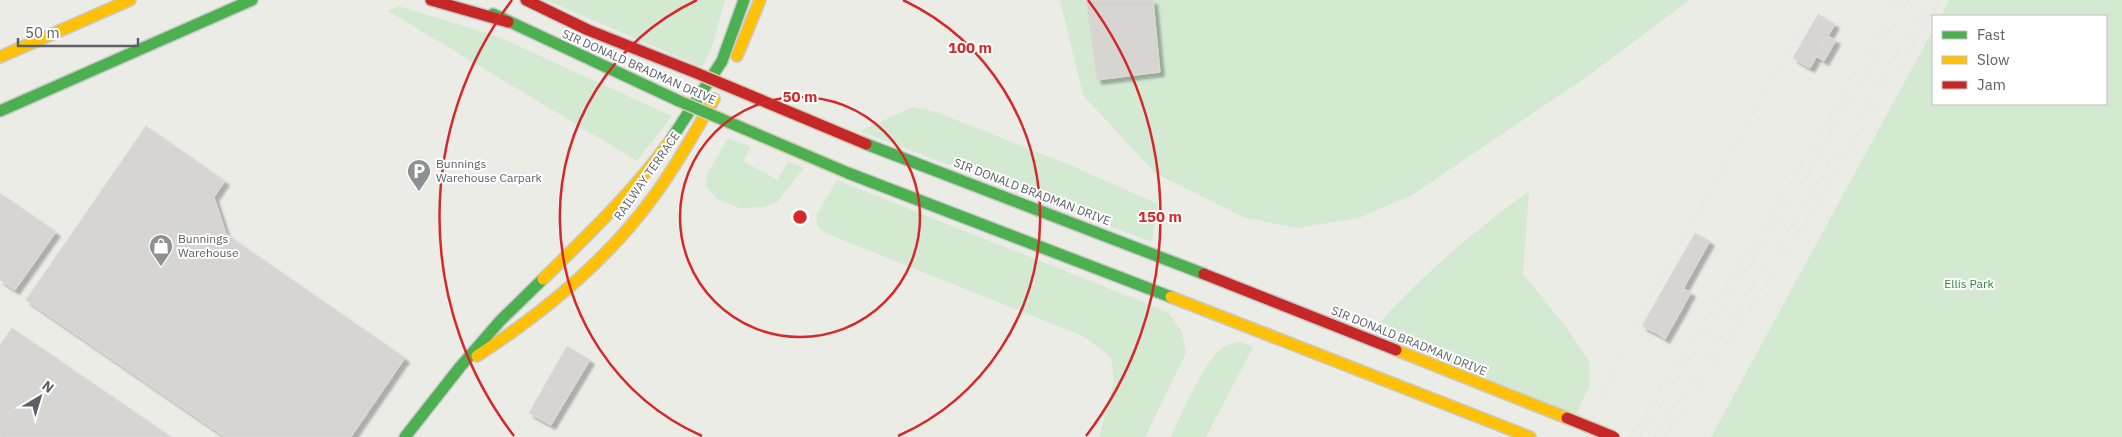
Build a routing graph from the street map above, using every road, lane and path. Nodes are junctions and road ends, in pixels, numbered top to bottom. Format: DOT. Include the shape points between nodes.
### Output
graph roads {
  1 [pos="130,0"];
  2 [pos="252,0"];
  3 [pos="430,0"];
  4 [pos="466,0"];
  5 [pos="526,0"];
  6 [pos="744,0"];
  7 [pos="760,0"];
  8 [pos="508,22"];
  9 [pos="0,57"];
  10 [pos="0,111"];
  11 [pos="460,367"];
  12 [pos="405,437"];
  13 [pos="1530,437"];
  14 [pos="1614,437"];
  1 -- 9 [label="main road"];
  2 -- 10 [label="main road"];
  3 -- 8 [label="main road"];
  4 -- 8 [label="main road, SIR DONALD BRADMAN DRIVE"];
  5 -- 14 [label="main road, SIR DONALD BRADMAN DRIVE, bridge" via="588,30 866,144 1134,246"];
  6 -- 11 [label="main road, RAILWAY TERRACE" via="722,61 674,136 645,174 596,228 500,320"];
  7 -- 11 [label="main road, RAILWAY TERRACE" via="730,71 687,145 631,225 583,274 531,319"];
  8 -- 13 [label="main road, SIR DONALD BRADMAN DRIVE, bridge" via="679,102 848,173"];
  11 -- 12 [label="main road, RAILWAY TERRACE"];
}
